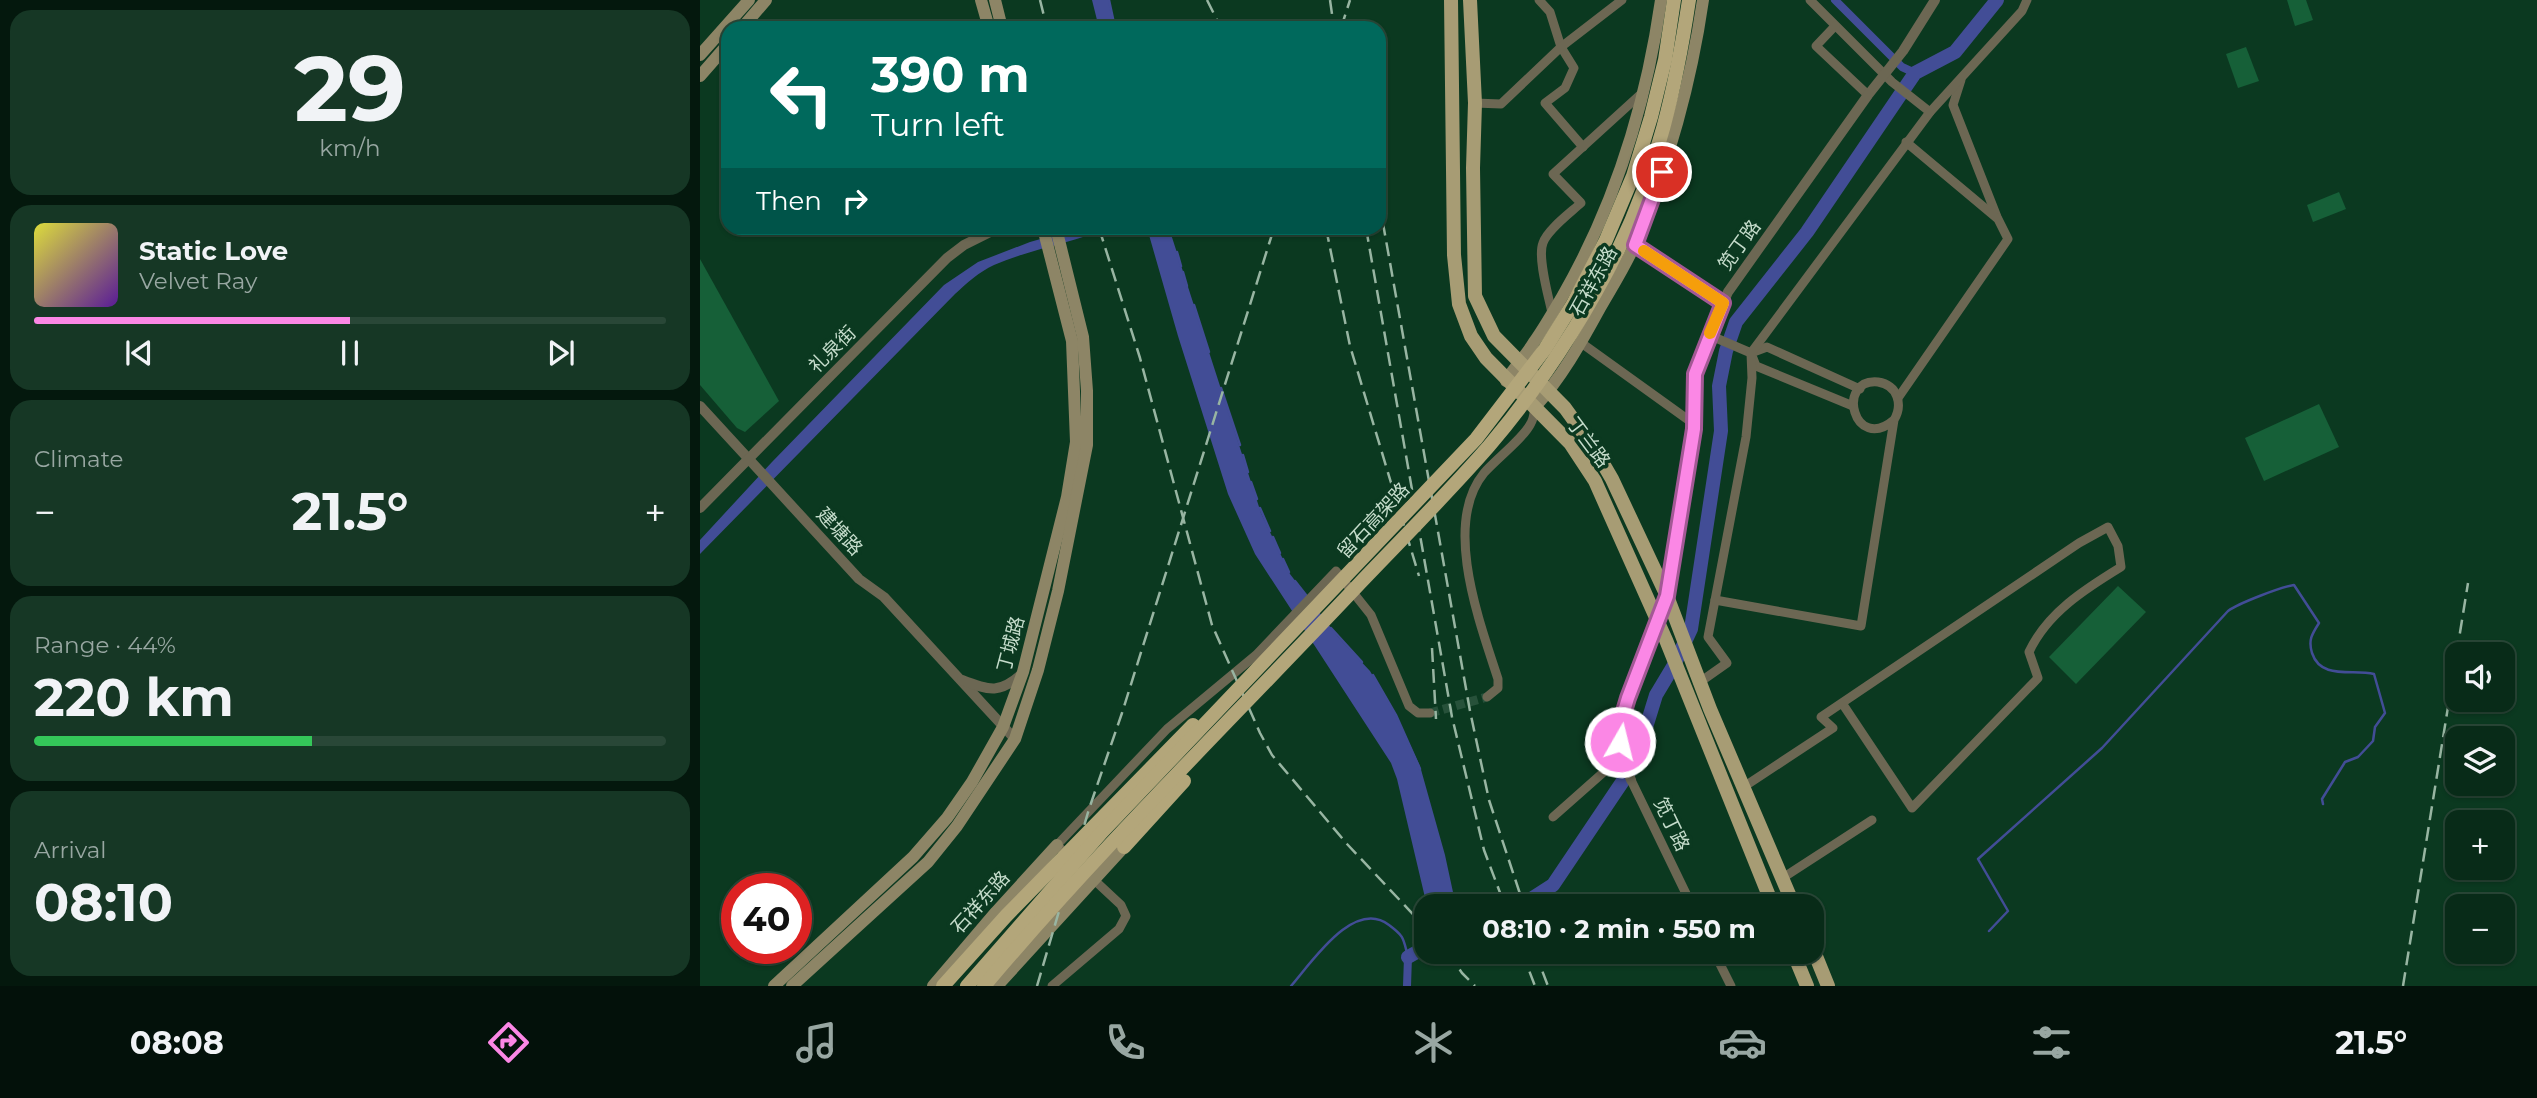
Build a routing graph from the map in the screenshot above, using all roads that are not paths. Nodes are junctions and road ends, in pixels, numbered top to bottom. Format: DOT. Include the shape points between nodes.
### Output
graph roads {
  1 [pos="749,0"];
  2 [pos="766,0"];
  3 [pos="981,0"];
  4 [pos="995,0"];
  5 [pos="1451,0"];
  6 [pos="1469,0"];
  7 [pos="1539,0"];
  8 [pos="1622,0"];
  9 [pos="1661,0"];
  10 [pos="1674,0"];
  11 [pos="1689,0"];
  12 [pos="1703,0"];
  13 [pos="1810,0"];
  14 [pos="1935,0"];
  15 [pos="2027,0"];
  16 [pos="730,21"];
  17 [pos="748,21"];
  18 [pos="987,21"];
  19 [pos="1000,21"];
  20 [pos="1835,26"];
  21 [pos="721,31"];
  22 [pos="1561,47"];
  23 [pos="721,52"];
  24 [pos="700,55"];
  25 [pos="1889,74"];
  26 [pos="700,76"];
  27 [pos="1963,76"];
  28 [pos="1646,89"];
  29 [pos="1868,95"];
  30 [pos="1475,103"];
  31 [pos="1930,112"];
  32 [pos="1906,142"];
  33 [pos="1583,147"];
  34 [pos="1998,219"];
  35 [pos="984,235"];
  36 [pos="1052,235"];
  37 [pos="1635,245"];
  38 [pos="1057,255"];
  39 [pos="1723,303"];
  40 [pos="1552,313"];
  41 [pos="1713,337"];
  42 [pos="1580,342"];
  43 [pos="1751,353"];
  44 [pos="1518,361"];
  45 [pos="1506,381"];
  46 [pos="1860,389"];
  47 [pos="1550,391"];
  48 [pos="1898,398"];
  49 [pos="700,405"];
  50 [pos="1535,407"];
  51 [pos="1853,407"];
  52 [pos="1894,420"];
  53 [pos="1694,424"];
  54 [pos="748,459"];
  55 [pos="700,508"];
  56 [pos="1667,596"];
  57 [pos="1715,600"];
  58 [pos="1658,622"];
  59 [pos="1276,662"];
  60 [pos="1023,672"];
  61 [pos="957,677"];
  62 [pos="1700,682"];
  63 [pos="1487,697"];
  64 [pos="1842,703"];
  65 [pos="1430,713"];
  66 [pos="1003,727"];
  67 [pos="1015,739"];
  68 [pos="1623,755"];
  69 [pos="1631,780"];
  70 [pos="1745,786"];
  71 [pos="1553,817"];
  72 [pos="1872,820"];
  73 [pos="1057,845"];
  74 [pos="1124,847"];
  75 [pos="1781,879"];
  76 [pos="1094,880"];
  77 [pos="1686,894"];
  78 [pos="1768,894"];
  79 [pos="1788,894"];
  80 [pos="1720,964"];
  81 [pos="1798,964"];
  82 [pos="1819,964"];
  83 [pos="774,986"];
  84 [pos="792,986"];
  85 [pos="933,986"];
  86 [pos="943,986"];
  87 [pos="967,986"];
  88 [pos="984,986"];
  89 [pos="997,986"];
  90 [pos="1052,986"];
  91 [pos="1731,986"];
  92 [pos="1807,986"];
  93 [pos="1828,986"];
  1 -- 16 [label="main road"];
  2 -- 17 [label="main road"];
  3 -- 18 [label="main road"];
  4 -- 19 [label="main road"];
  5 -- 45 [label="main road, 丁兰路" via="1454,255 1459,304 1471,336"];
  6 -- 30 [label="main road, 丁兰路"];
  7 -- 22 [label="street" via="1550,12"];
  8 -- 22 [label="street"];
  9 -- 28 [label="main road, 石祥东路"];
  10 -- 59 [label="highway, 留石高架路, bridge" via="1665,60 1633,176 1606,240 1559,327 1476,439"];
  11 -- 59 [label="highway, 留石高架路, bridge" via="1667,122 1619,247 1584,313 1488,447"];
  12 -- 37 [label="main road, 石祥东路" via="1685,98"];
  13 -- 20 [label="street"];
  14 -- 25 [label="street, 笕丁路"];
  15 -- 27 [label="street"];
  20 -- 25 [label="street"];
  20 -- 29 [label="street" via="1816,46"];
  21 -- 24 [label="main road"];
  22 -- 30 [label="street" via="1500,104"];
  22 -- 33 [label="street" via="1574,68 1565,88 1545,103"];
  23 -- 26 [label="main road"];
  25 -- 29 [label="street, 笕丁路"];
  25 -- 31 [label="street"];
  27 -- 31 [label="street"];
  27 -- 34 [label="street" via="1953,105"];
  28 -- 33 [label="street"];
  28 -- 40 [label="main road, 石祥东路" via="1608,200"];
  29 -- 39 [label="street, 笕丁路"];
  30 -- 44 [label="main road, 丁兰路" via="1475,296 1494,336"];
  31 -- 32 [label="street"];
  32 -- 34 [label="street"];
  32 -- 43 [label="street"];
  33 -- 40 [label="street" via="1553,174 1581,203 1542,243"];
  34 -- 48 [label="street" via="2008,239"];
  35 -- 54 [label="street, 礼泉街" via="947,258"];
  36 -- 38 [label="main road, 丁城路"];
  37 -- 39 [label="street"];
  37 -- 42 [label="main road, 石祥东路"];
  38 -- 60 [label="main road, 丁城路" via="1072,341 1076,442 1067,497"];
  38 -- 67 [label="main road, 丁城路" via="1083,337 1087,445 1038,670"];
  39 -- 41 [label="street, 笕丁路"];
  40 -- 44 [label="main road, 石祥东路"];
  41 -- 43 [label="street"];
  41 -- 53 [label="street, 笕丁路" via="1695,374"];
  42 -- 47 [label="main road, 石祥东路"];
  42 -- 53 [label="street"];
  43 -- 46 [label="street" via="1766,347"];
  43 -- 51 [label="street" via="1756,366"];
  43 -- 57 [label="street" via="1746,437"];
  44 -- 45 [label="main road, 石祥东路"];
  44 -- 47 [label="main road, 丁兰路"];
  45 -- 50 [label="main road, 丁兰路"];
  46 -- 48 [label="street" via="1882,383"];
  46 -- 51 [label="street"];
  47 -- 50 [label="main road, 石祥东路"];
  47 -- 56 [label="main road, 丁兰路" via="1612,479"];
  48 -- 52 [label="street"];
  49 -- 54 [label="street, 建塘路"];
  50 -- 58 [label="main road, 丁兰路" via="1570,443 1595,481"];
  50 -- 63 [label="street" via="1531,423 1483,475 1466,510 1469,573 1498,679 1498,688"];
  51 -- 52 [label="street" via="1859,421 1872,428"];
  52 -- 57 [label="street" via="1861,626"];
  53 -- 56 [label="street, 笕丁路"];
  54 -- 55 [label="street, 礼泉街"];
  54 -- 61 [label="street, 建塘路"];
  56 -- 58 [label="street, 笕丁路"];
  56 -- 62 [label="main road, 丁兰路"];
  57 -- 62 [label="street" via="1708,637 1727,663"];
  58 -- 68 [label="street, 笕丁路" via="1622,718"];
  58 -- 78 [label="main road, 丁兰路"];
  59 -- 74 [label="highway, bridge" via="1230,731"];
  59 -- 86 [label="highway, bridge" via="1176,740"];
  59 -- 87 [label="highway, 留石高架路, bridge" via="1102,832"];
  59 -- 88 [label="highway, 留石高架路, bridge"];
  60 -- 61 [label="street, 建塘路" via="1008,686 989,689"];
  60 -- 66 [label="main road, 丁城路"];
  61 -- 66 [label="street, 建塘路"];
  62 -- 70 [label="main road, 丁兰路"];
  64 -- 64 [label="street" via="2079,542 2108,527 2118,546 2121,567 2074,596 2036,637 2029,652 2038,678 1912,808"];
  64 -- 70 [label="street" via="1821,717 1833,728"];
  65 -- 73 [label="street" via="1418,713 1409,706 1371,615 1336,571 1245,666 1167,729"];
  66 -- 67 [label="street, 建塘路"];
  66 -- 83 [label="main road, 丁城路" via="966,791 930,838"];
  67 -- 84 [label="main road, 丁城路" via="928,862"];
  68 -- 69 [label="street, 笕丁路"];
  68 -- 71 [label="street"];
  69 -- 77 [label="street, 笕丁路"];
  70 -- 75 [label="main road, 丁兰路"];
  72 -- 75 [label="street"];
  73 -- 76 [label="street"];
  73 -- 85 [label="main road, 石祥东路"];
  74 -- 76 [label="main road"];
  75 -- 79 [label="main road, 丁兰路"];
  76 -- 89 [label="main road"];
  76 -- 90 [label="street" via="1121,905 1126,916 1119,929"];
  80 -- 91 [label="street"];
  81 -- 92 [label="main road"];
  82 -- 93 [label="main road"];
}
